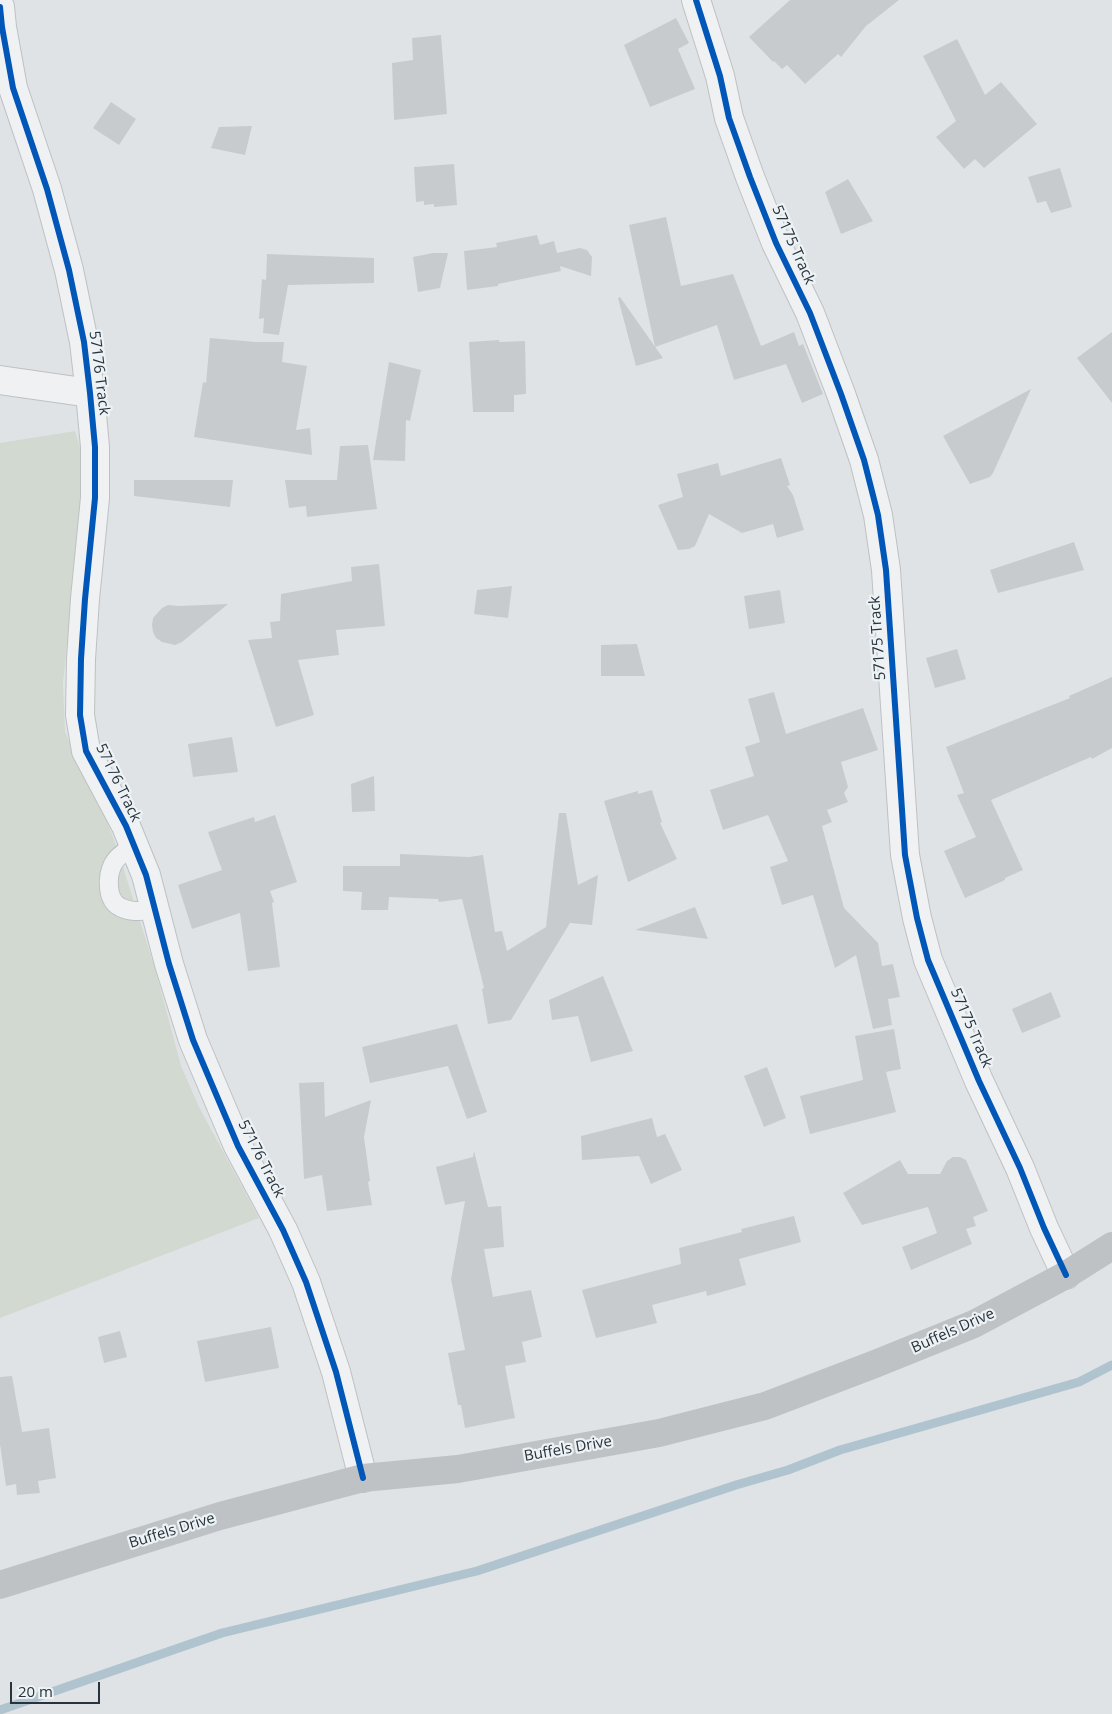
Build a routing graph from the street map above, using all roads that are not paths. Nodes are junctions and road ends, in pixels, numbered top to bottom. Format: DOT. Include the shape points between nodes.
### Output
graph roads {
  1 [pos="696,0"];
  2 [pos="0,7"];
  3 [pos="0,380"];
  4 [pos="90,393"];
  5 [pos="134,845"];
  6 [pos="155,910"];
  7 [pos="1112,1246"];
  8 [pos="1066,1275"];
  9 [pos="363,1478"];
  10 [pos="0,1585"];
  1 -- 8 [label="street, 57175 Track" via="720,76 729,118 776,243 810,313 841,394 864,460 878,515 886,570 905,855 928,960"];
  2 -- 4 [label="street, 57176 Track" via="13,88 69,270 84,342"];
  3 -- 4 [label="street"];
  4 -- 5 [label="street, 57176 Track" via="95,498 85,600 80,715 86,750"];
  5 -- 6 [label="street, 57176 Track" via="146,874"];
  5 -- 6 [label="lane" via="114,862 109,888 111,897 118,907 130,911"];
  6 -- 9 [label="street, 57176 Track" via="193,1040 238,1146 283,1230 306,1282 336,1372"];
  7 -- 8 [label="street, Buffels Drive"];
  8 -- 9 [label="street, Buffels Drive" via="974,1324 765,1406 660,1433 458,1468"];
  9 -- 10 [label="street, Buffels Drive" via="220,1516"];
}
